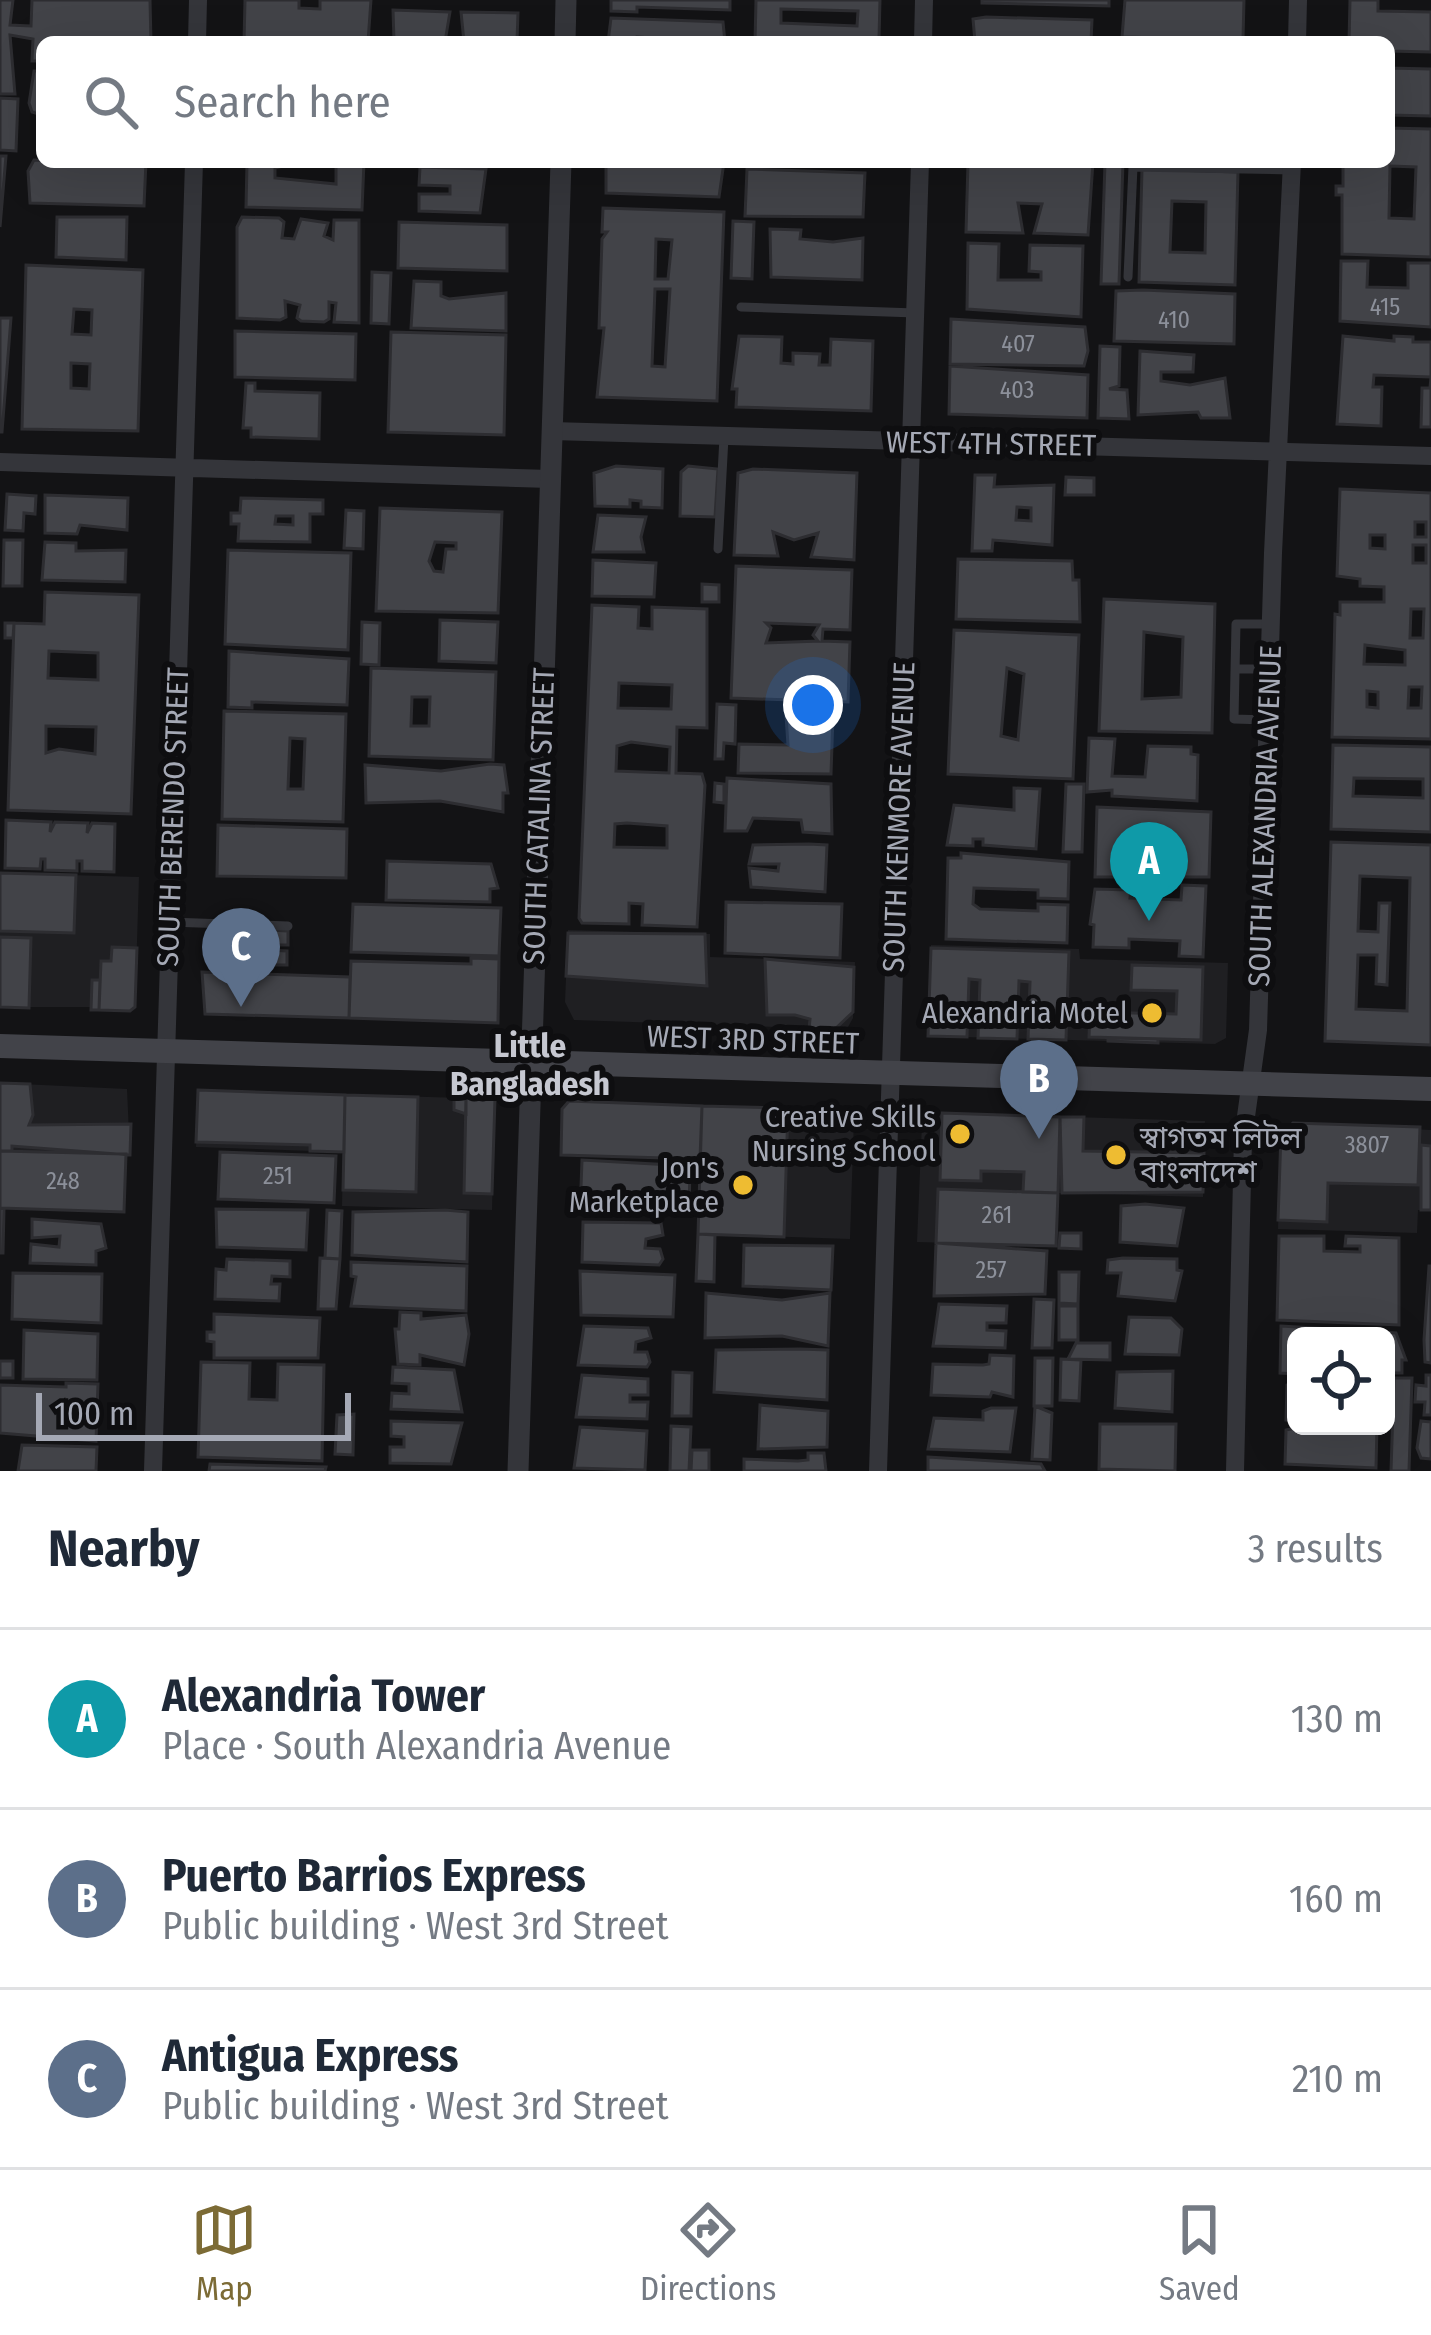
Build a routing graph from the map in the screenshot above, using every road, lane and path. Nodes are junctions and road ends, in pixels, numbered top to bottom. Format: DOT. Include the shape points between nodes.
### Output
graph roads {
  1 [pos="199,0"];
  2 [pos="566,0"];
  3 [pos="924,0"];
  4 [pos="1298,0"];
  5 [pos="197,36"];
  6 [pos="565,36"];
  7 [pos="923,36"];
  8 [pos="1297,36"];
  9 [pos="194,168"];
  10 [pos="560,168"];
  11 [pos="920,168"];
  12 [pos="1132,168"];
  13 [pos="1292,168"];
  14 [pos="1128,277"];
  15 [pos="741,308"];
  16 [pos="916,313"];
  17 [pos="552,431"];
  18 [pos="724,437"];
  19 [pos="912,442"];
  20 [pos="1282,452"];
  21 [pos="1431,456"];
  22 [pos="0,462"];
  23 [pos="184,468"];
  24 [pos="550,479"];
  25 [pos="718,549"];
  26 [pos="1271,624"];
  27 [pos="1235,669"];
  28 [pos="1269,669"];
  29 [pos="1268,720"];
  30 [pos="169,922"];
  31 [pos="288,926"];
  32 [pos="0,1046"];
  33 [pos="166,1051"];
  34 [pos="531,1062"];
  35 [pos="889,1075"];
  36 [pos="1251,1085"];
  37 [pos="1431,1089"];
  38 [pos="153,1471"];
  39 [pos="518,1471"];
  40 [pos="878,1471"];
  41 [pos="1235,1471"];
  1 -- 5 [label="street"];
  2 -- 6 [label="street"];
  3 -- 7 [label="street"];
  4 -- 8 [label="street"];
  9 -- 23 [label="street, SOUTH BERENDO STREET"];
  10 -- 17 [label="street, SOUTH CATALINA STREET"];
  11 -- 16 [label="street, SOUTH KENMORE AVENUE"];
  12 -- 14 [label="lane"];
  13 -- 20 [label="street, SOUTH ALEXANDRIA AVENUE"];
  15 -- 16 [label="lane"];
  16 -- 19 [label="street, SOUTH KENMORE AVENUE"];
  17 -- 18 [label="street, WEST 4TH STREET"];
  17 -- 24 [label="street, SOUTH CATALINA STREET"];
  18 -- 19 [label="street, WEST 4TH STREET"];
  18 -- 25 [label="lane"];
  19 -- 20 [label="street, WEST 4TH STREET"];
  19 -- 35 [label="street, SOUTH KENMORE AVENUE"];
  20 -- 21 [label="street, WEST 4TH STREET"];
  20 -- 26 [label="street, SOUTH ALEXANDRIA AVENUE"];
  22 -- 23 [label="street"];
  23 -- 24 [label="street"];
  23 -- 30 [label="street, SOUTH BERENDO STREET"];
  24 -- 34 [label="street, SOUTH CATALINA STREET"];
  26 -- 27 [label="lane" via="1236,624"];
  26 -- 28 [label="street, SOUTH ALEXANDRIA AVENUE"];
  27 -- 28 [label="lane"];
  27 -- 29 [label="lane" via="1234,719"];
  28 -- 29 [label="street, SOUTH ALEXANDRIA AVENUE"];
  29 -- 36 [label="street, SOUTH ALEXANDRIA AVENUE"];
  30 -- 31 [label="lane"];
  30 -- 33 [label="street, SOUTH BERENDO STREET"];
  32 -- 33 [label="main road, WEST 3RD STREET"];
  33 -- 34 [label="main road, WEST 3RD STREET"];
  33 -- 38 [label="street, SOUTH BERENDO STREET"];
  34 -- 35 [label="main road, WEST 3RD STREET"];
  34 -- 39 [label="street, SOUTH CATALINA STREET"];
  35 -- 36 [label="main road, WEST 3RD STREET"];
  35 -- 40 [label="street, SOUTH KENMORE AVENUE"];
  36 -- 37 [label="main road, WEST 3RD STREET"];
  36 -- 41 [label="street, SOUTH ALEXANDRIA AVENUE"];
}
